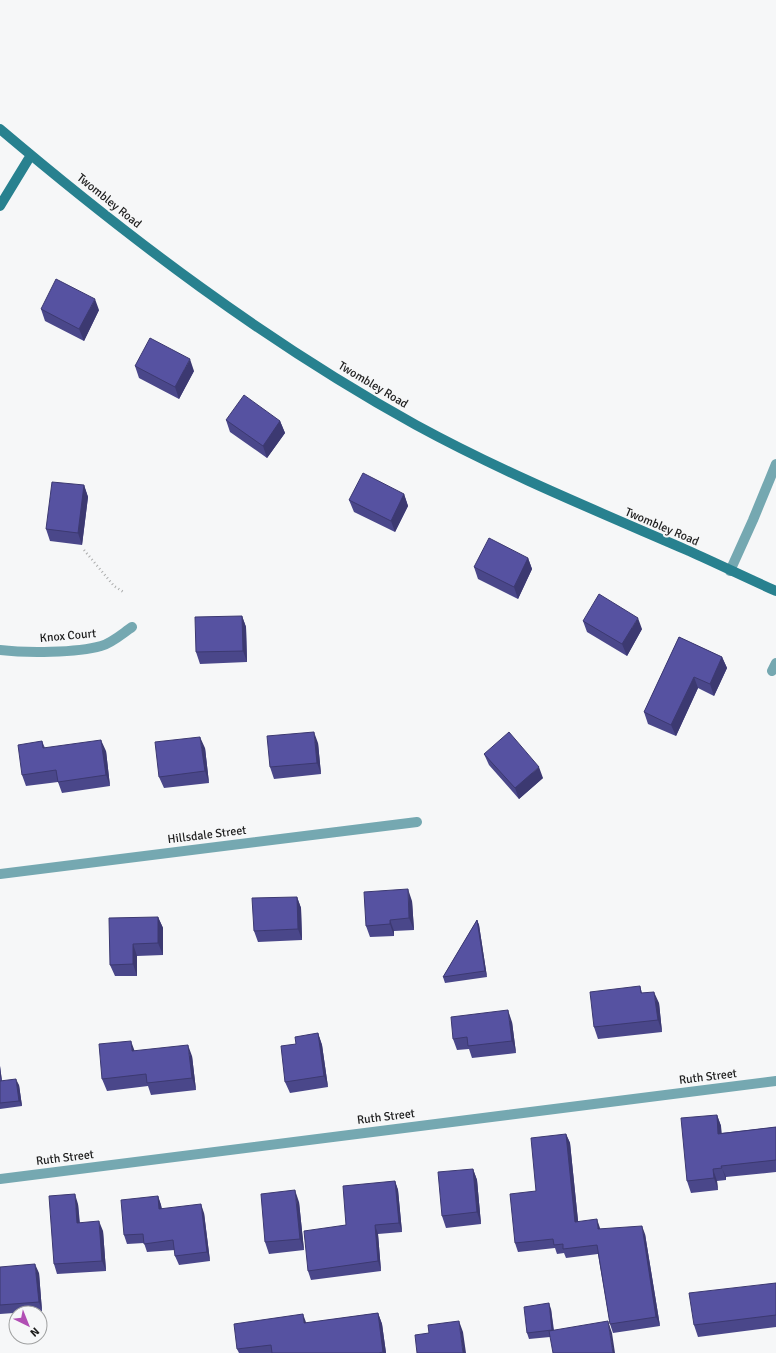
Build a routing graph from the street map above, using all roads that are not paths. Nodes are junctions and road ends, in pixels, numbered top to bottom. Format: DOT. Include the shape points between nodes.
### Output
graph roads {
  1 [pos="0,130"];
  2 [pos="31,155"];
  3 [pos="0,206"];
  4 [pos="776,464"];
  5 [pos="730,571"];
  6 [pos="776,591"];
  7 [pos="132,627"];
  8 [pos="0,650"];
  9 [pos="417,822"];
  10 [pos="0,874"];
  11 [pos="776,1082"];
  12 [pos="0,1179"];
  1 -- 2 [label="street, Twombley Road"];
  2 -- 3 [label="street"];
  2 -- 5 [label="street, Twombley Road" via="196,284 271,336 386,408 532,484"];
  4 -- 5 [label="street"];
  5 -- 6 [label="street, Twombley Road"];
  7 -- 8 [label="street, Knox Court" via="102,646 26,652"];
  9 -- 10 [label="street, Hillsdale Street"];
  11 -- 12 [label="street, Ruth Street"];
}
